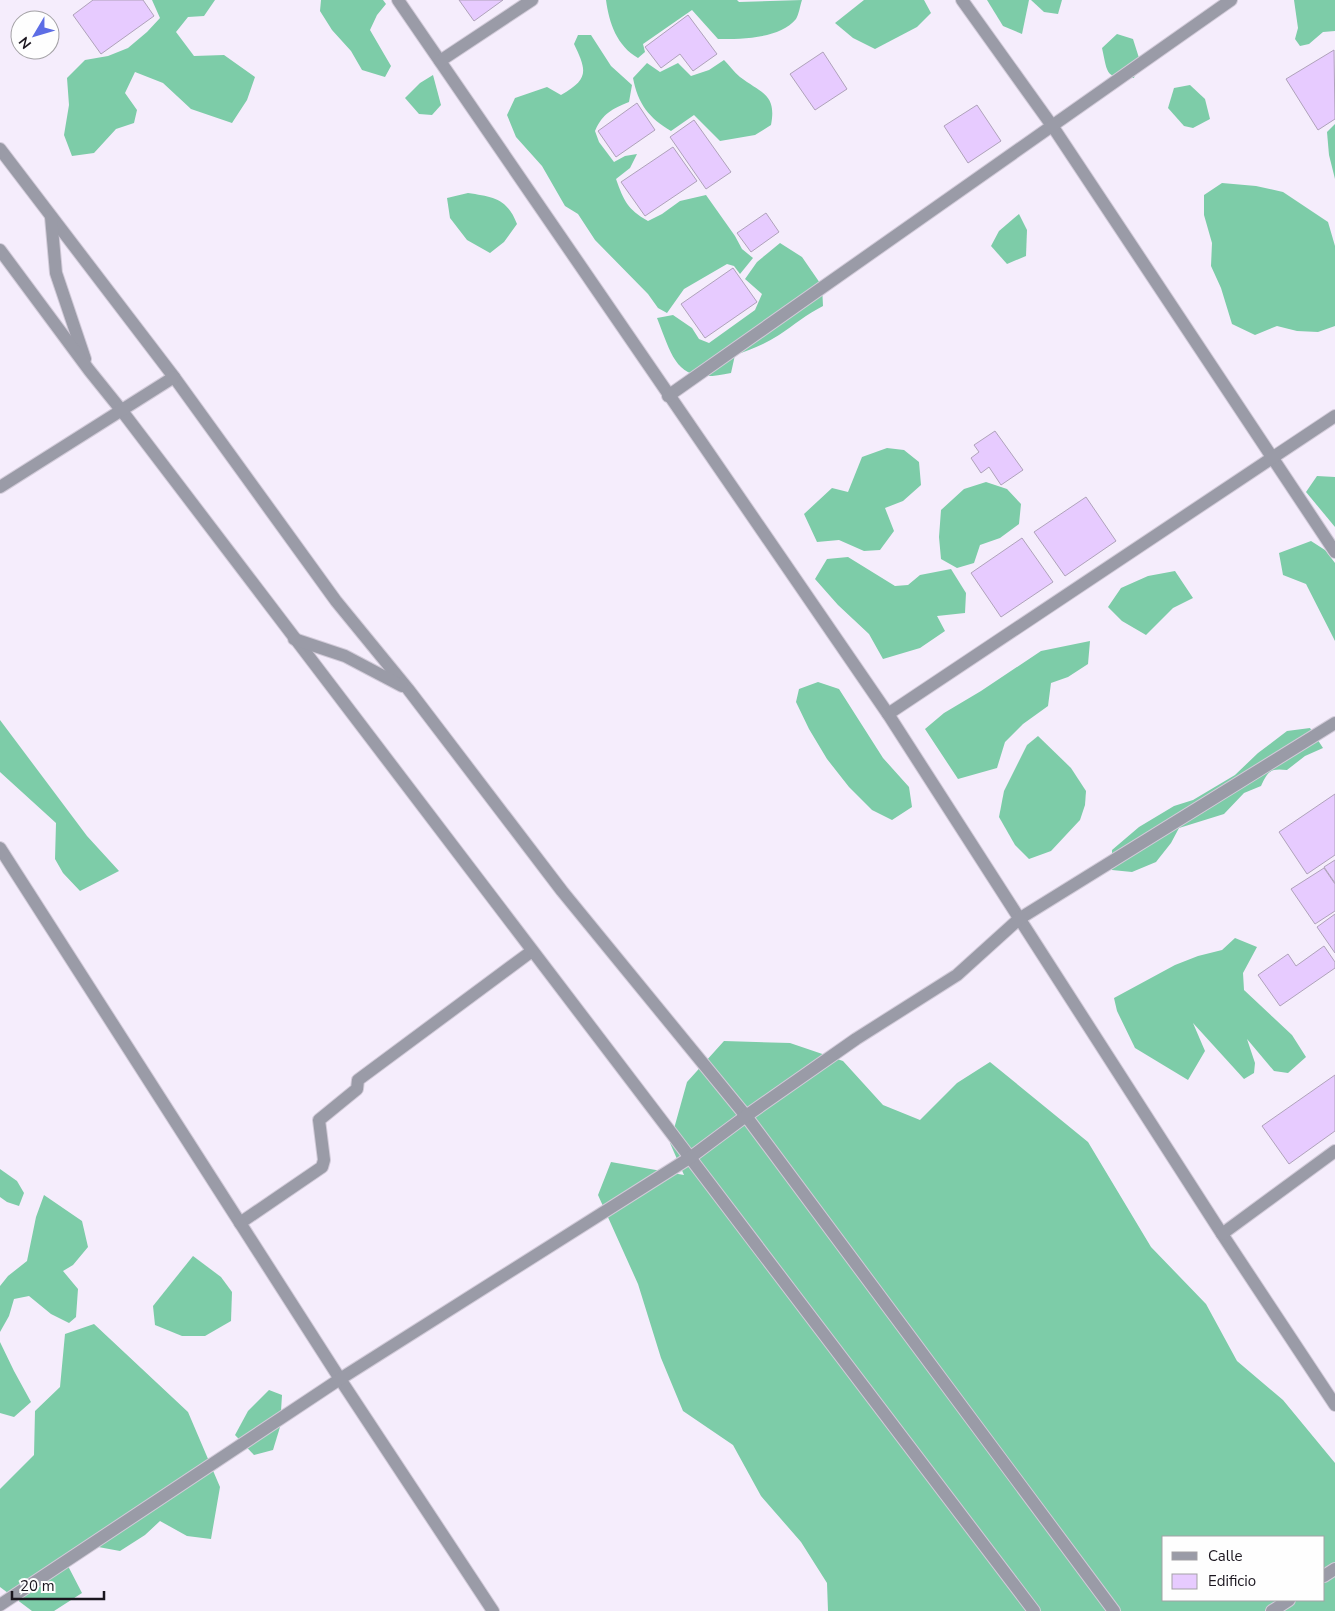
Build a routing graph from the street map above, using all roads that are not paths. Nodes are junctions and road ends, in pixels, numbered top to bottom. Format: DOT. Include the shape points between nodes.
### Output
graph roads {
  1 [pos="398,0"];
  2 [pos="532,0"];
  3 [pos="962,0"];
  4 [pos="1231,0"];
  5 [pos="440,61"];
  6 [pos="1053,127"];
  7 [pos="0,149"];
  8 [pos="51,217"];
  9 [pos="0,250"];
  10 [pos="89,370"];
  11 [pos="174,377"];
  12 [pos="668,396"];
  13 [pos="122,411"];
  14 [pos="1335,416"];
  15 [pos="1272,457"];
  16 [pos="0,487"];
  17 [pos="1335,552"];
  18 [pos="294,639"];
  19 [pos="408,690"];
  20 [pos="888,714"];
  21 [pos="1335,723"];
  22 [pos="0,848"];
  23 [pos="1019,920"];
  24 [pos="532,951"];
  25 [pos="746,1116"];
  26 [pos="1335,1151"];
  27 [pos="691,1158"];
  28 [pos="240,1224"];
  29 [pos="1222,1234"];
  30 [pos="340,1379"];
  31 [pos="1335,1405"];
  32 [pos="1287,1601"];
  33 [pos="0,1605"];
  34 [pos="493,1611"];
  35 [pos="1034,1611"];
  36 [pos="1114,1611"];
  37 [pos="1272,1611"];
  1 -- 5 [label="street"];
  2 -- 5 [label="street"];
  3 -- 6 [label="street"];
  4 -- 6 [label="street"];
  5 -- 12 [label="street"];
  6 -- 12 [label="street"];
  6 -- 15 [label="street"];
  7 -- 8 [label="street"];
  8 -- 10 [label="street" via="56,274"];
  8 -- 11 [label="street"];
  9 -- 10 [label="street"];
  10 -- 13 [label="street"];
  11 -- 13 [label="street"];
  11 -- 19 [label="street" via="336,601"];
  12 -- 20 [label="street"];
  13 -- 16 [label="street"];
  13 -- 18 [label="street"];
  14 -- 15 [label="street"];
  15 -- 17 [label="street"];
  15 -- 20 [label="street"];
  18 -- 19 [label="street" via="345,656"];
  18 -- 24 [label="street"];
  19 -- 25 [label="street" via="562,891"];
  20 -- 23 [label="street"];
  21 -- 23 [label="street"];
  22 -- 28 [label="street"];
  23 -- 25 [label="street" via="957,975 856,1039"];
  23 -- 29 [label="street"];
  24 -- 27 [label="street"];
  24 -- 28 [label="street" via="358,1080 357,1089 319,1120 322,1167"];
  25 -- 27 [label="street"];
  25 -- 36 [label="street"];
  26 -- 29 [label="street"];
  27 -- 30 [label="street"];
  27 -- 35 [label="street"];
  28 -- 30 [label="street"];
  29 -- 31 [label="street"];
  30 -- 33 [label="street"];
  30 -- 34 [label="street"];
  32 -- 37 [label="street"];
}
